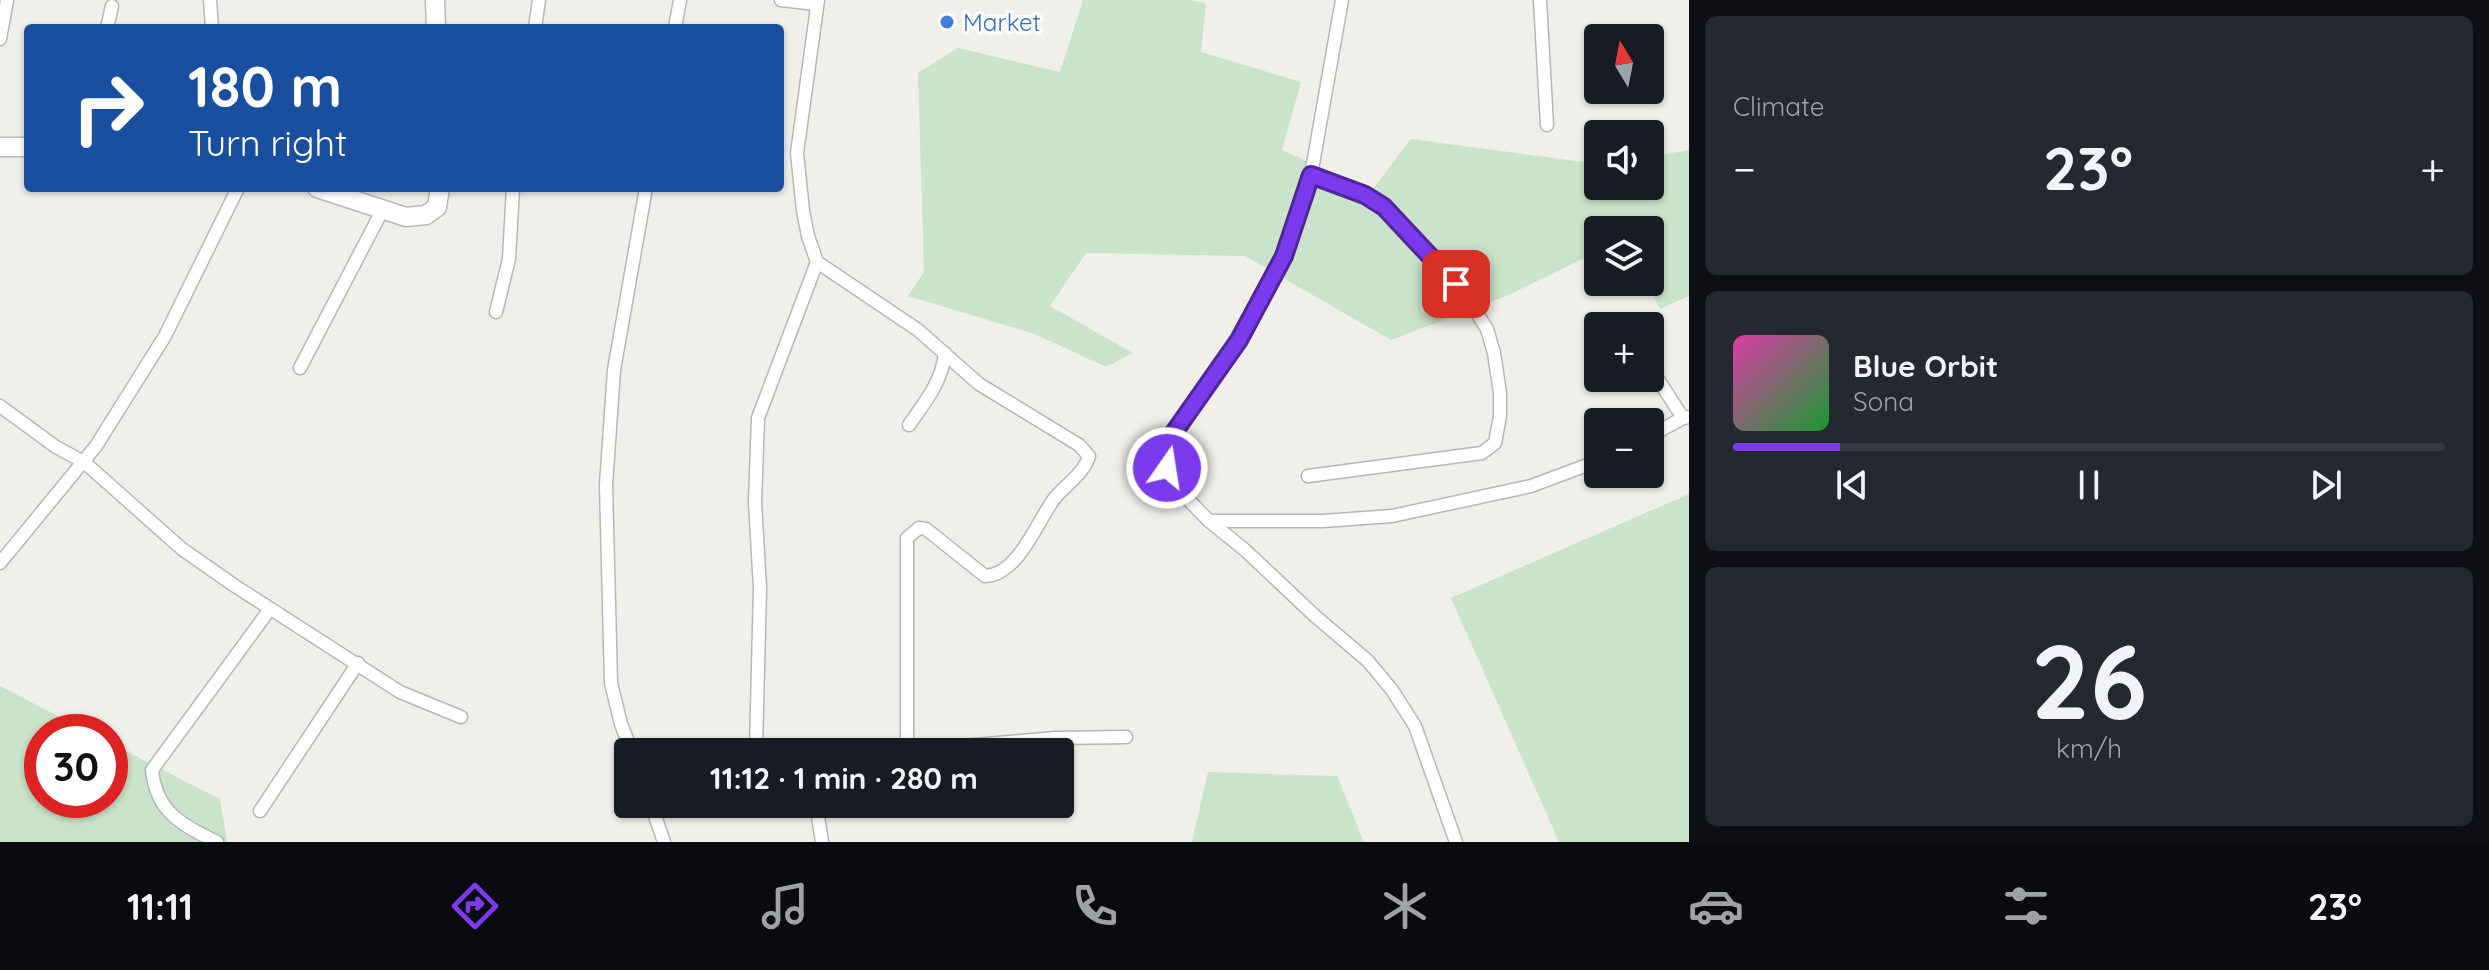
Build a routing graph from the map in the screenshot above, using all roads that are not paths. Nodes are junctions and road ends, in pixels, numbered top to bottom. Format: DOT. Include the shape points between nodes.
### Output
graph roads {
  1 [pos="7,0"];
  2 [pos="210,0"];
  3 [pos="435,0"];
  4 [pos="539,0"];
  5 [pos="680,0"];
  6 [pos="781,0"];
  7 [pos="1342,0"];
  8 [pos="1540,0"];
  9 [pos="817,2"];
  10 [pos="112,6"];
  11 [pos="108,24"];
  12 [pos="212,24"];
  13 [pos="436,24"];
  14 [pos="536,24"];
  15 [pos="676,24"];
  16 [pos="0,39"];
  17 [pos="1547,125"];
  18 [pos="0,147"];
  19 [pos="24,147"];
  20 [pos="1311,175"];
  21 [pos="236,192"];
  22 [pos="330,192"];
  23 [pos="439,192"];
  24 [pos="513,192"];
  25 [pos="645,192"];
  26 [pos="383,209"];
  27 [pos="817,262"];
  28 [pos="496,312"];
  29 [pos="945,353"];
  30 [pos="300,368"];
  31 [pos="1664,386"];
  32 [pos="0,406"];
  33 [pos="1686,417"];
  34 [pos="909,425"];
  35 [pos="1664,429"];
  36 [pos="84,462"];
  37 [pos="1584,466"];
  38 [pos="1308,476"];
  39 [pos="1209,521"];
  40 [pos="0,563"];
  41 [pos="270,609"];
  42 [pos="358,663"];
  43 [pos="461,717"];
  44 [pos="1126,737"];
  45 [pos="626,738"];
  46 [pos="756,738"];
  47 [pos="907,738"];
  48 [pos="1056,738"];
  49 [pos="260,811"];
  50 [pos="656,818"];
  51 [pos="818,818"];
  52 [pos="217,842"];
  53 [pos="664,842"];
  54 [pos="822,842"];
  55 [pos="1456,842"];
  1 -- 16 [label="street"];
  2 -- 12 [label="street"];
  3 -- 13 [label="street"];
  4 -- 14 [label="street"];
  5 -- 15 [label="street"];
  6 -- 9 [label="street"];
  7 -- 20 [label="street"];
  8 -- 17 [label="street"];
  9 -- 27 [label="street" via="797,153 803,211"];
  10 -- 11 [label="street"];
  18 -- 19 [label="street"];
  20 -- 38 [label="street" via="1384,207 1456,284 1487,329 1500,416 1495,443 1482,453"];
  20 -- 39 [label="street" via="1284,256 1246,326 1168,441 1167,468 1175,486"];
  21 -- 36 [label="street" via="165,336"];
  22 -- 26 [label="street"];
  23 -- 26 [label="street" via="437,207 426,215 406,217"];
  24 -- 28 [label="street" via="509,259"];
  25 -- 45 [label="street" via="614,370 606,485 611,683"];
  26 -- 30 [label="street"];
  27 -- 29 [label="street"];
  27 -- 46 [label="street" via="758,418"];
  29 -- 34 [label="street" via="932,392"];
  29 -- 47 [label="street" via="979,384 1085,448 1088,459 1054,498 1024,548 999,573 985,576 926,529 907,538"];
  31 -- 33 [label="street"];
  32 -- 36 [label="street"];
  33 -- 35 [label="street"];
  36 -- 40 [label="street"];
  36 -- 41 [label="street" via="182,549"];
  37 -- 39 [label="street" via="1531,486 1392,516"];
  39 -- 55 [label="street" via="1368,661 1392,690 1415,726"];
  41 -- 42 [label="street"];
  41 -- 52 [label="street" via="152,770 157,798 169,813"];
  42 -- 43 [label="street" via="400,692"];
  42 -- 49 [label="street"];
  44 -- 48 [label="street"];
  50 -- 53 [label="street"];
  51 -- 54 [label="street"];
}
